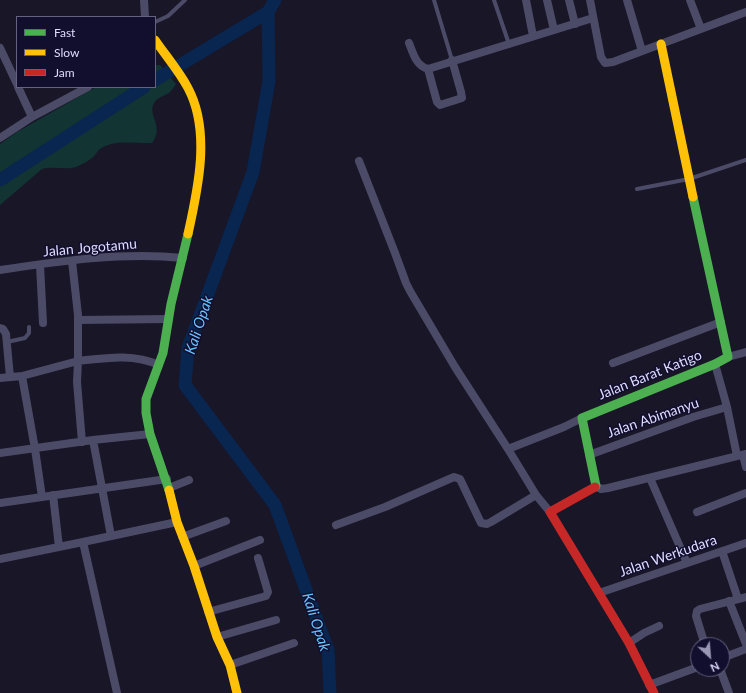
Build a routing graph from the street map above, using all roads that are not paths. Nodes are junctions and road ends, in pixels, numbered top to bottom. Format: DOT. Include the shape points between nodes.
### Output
graph roads {
  1 [pos="144,0"];
  2 [pos="185,0"];
  3 [pos="434,0"];
  4 [pos="494,0"];
  5 [pos="526,0"];
  6 [pos="547,0"];
  7 [pos="569,0"];
  8 [pos="590,0"];
  9 [pos="627,0"];
  10 [pos="690,0"];
  11 [pos="746,12"];
  12 [pos="145,16"];
  13 [pos="593,18"];
  14 [pos="156,22"];
  15 [pos="575,24"];
  16 [pos="701,29"];
  17 [pos="554,30"];
  18 [pos="533,36"];
  19 [pos="409,43"];
  20 [pos="156,44"];
  21 [pos="508,44"];
  22 [pos="661,44"];
  23 [pos="0,48"];
  24 [pos="642,51"];
  25 [pos="452,60"];
  26 [pos="428,69"];
  27 [pos="16,82"];
  28 [pos="19,88"];
  29 [pos="86,88"];
  30 [pos="32,117"];
  31 [pos="0,138"];
  32 [pos="746,160"];
  33 [pos="359,161"];
  34 [pos="689,179"];
  35 [pos="638,189"];
  36 [pos="182,258"];
  37 [pos="72,261"];
  38 [pos="40,265"];
  39 [pos="0,270"];
  40 [pos="169,319"];
  41 [pos="78,320"];
  42 [pos="721,322"];
  43 [pos="44,323"];
  44 [pos="29,327"];
  45 [pos="0,328"];
  46 [pos="7,342"];
  47 [pos="746,352"];
  48 [pos="728,357"];
  49 [pos="78,362"];
  50 [pos="613,363"];
  51 [pos="715,364"];
  52 [pos="159,365"];
  53 [pos="22,376"];
  54 [pos="10,377"];
  55 [pos="0,378"];
  56 [pos="726,407"];
  57 [pos="582,418"];
  58 [pos="150,434"];
  59 [pos="93,440"];
  60 [pos="82,442"];
  61 [pos="35,449"];
  62 [pos="508,449"];
  63 [pos="0,453"];
  64 [pos="589,455"];
  65 [pos="742,455"];
  66 [pos="746,467"];
  67 [pos="650,478"];
  68 [pos="189,480"];
  69 [pos="168,483"];
  70 [pos="596,486"];
  71 [pos="102,488"];
  72 [pos="746,494"];
  73 [pos="53,495"];
  74 [pos="536,495"];
  75 [pos="42,497"];
  76 [pos="0,503"];
  77 [pos="550,512"];
  78 [pos="698,512"];
  79 [pos="226,521"];
  80 [pos="177,522"];
  81 [pos="336,525"];
  82 [pos="111,536"];
  83 [pos="182,537"];
  84 [pos="260,540"];
  85 [pos="83,542"];
  86 [pos="746,543"];
  87 [pos="59,547"];
  88 [pos="722,551"];
  89 [pos="258,558"];
  90 [pos="0,559"];
  91 [pos="687,563"];
  92 [pos="194,566"];
  93 [pos="599,593"];
  94 [pos="742,598"];
  95 [pos="729,601"];
  96 [pos="208,612"];
  97 [pos="276,620"];
  98 [pos="659,626"];
  99 [pos="217,637"];
  100 [pos="702,637"];
  101 [pos="294,643"];
  102 [pos="629,643"];
  103 [pos="746,644"];
  104 [pos="746,649"];
  105 [pos="730,655"];
  106 [pos="230,665"];
  107 [pos="690,671"];
  108 [pos="723,677"];
  109 [pos="652,689"];
  110 [pos="117,693"];
  111 [pos="237,693"];
  112 [pos="729,693"];
  1 -- 12 [label="street"];
  2 -- 14 [label="lane" via="168,16"];
  3 -- 25 [label="lane"];
  4 -- 21 [label="lane"];
  5 -- 18 [label="street"];
  6 -- 17 [label="street"];
  7 -- 15 [label="street"];
  8 -- 13 [label="street"];
  9 -- 24 [label="street"];
  10 -- 16 [label="street"];
  11 -- 16 [label="street"];
  13 -- 15 [label="street"];
  13 -- 24 [label="street" via="601,57 605,63"];
  15 -- 17 [label="street"];
  16 -- 22 [label="street"];
  17 -- 18 [label="street"];
  18 -- 21 [label="street"];
  19 -- 26 [label="street" via="418,63"];
  20 -- 36 [label="street" via="188,88 197,113 201,142 198,191"];
  21 -- 25 [label="street"];
  22 -- 24 [label="street"];
  22 -- 34 [label="street"];
  23 -- 27 [label="street"];
  25 -- 26 [label="street"];
  25 -- 26 [label="street" via="462,96 460,100 441,105 438,103"];
  28 -- 30 [label="street"];
  29 -- 30 [label="street"];
  30 -- 31 [label="street"];
  32 -- 34 [label="lane"];
  33 -- 62 [label="street" via="406,283 455,368"];
  34 -- 35 [label="lane"];
  34 -- 42 [label="street"];
  36 -- 37 [label="street, Jalan Jogotamu" via="140,256"];
  36 -- 40 [label="street"];
  37 -- 38 [label="street, Jalan Jogotamu"];
  37 -- 41 [label="street"];
  38 -- 39 [label="street, Jalan Jogotamu"];
  38 -- 43 [label="street"];
  40 -- 41 [label="street"];
  40 -- 52 [label="street"];
  41 -- 49 [label="street"];
  42 -- 48 [label="street"];
  42 -- 50 [label="street"];
  44 -- 46 [label="lane" via="25,338"];
  45 -- 46 [label="street" via="5,332"];
  46 -- 54 [label="street"];
  47 -- 48 [label="street"];
  48 -- 51 [label="street, Jalan Barat Katigo"];
  49 -- 52 [label="street" via="121,357 145,360"];
  49 -- 53 [label="street"];
  49 -- 60 [label="street" via="76,382"];
  51 -- 56 [label="street"];
  51 -- 57 [label="street, Jalan Barat Katigo"];
  52 -- 58 [label="street" via="146,399"];
  53 -- 54 [label="street"];
  53 -- 61 [label="street"];
  54 -- 55 [label="street"];
  56 -- 64 [label="street, Jalan Abimanyu"];
  56 -- 65 [label="street"];
  57 -- 62 [label="street"];
  57 -- 64 [label="street"];
  58 -- 59 [label="street"];
  58 -- 69 [label="street"];
  59 -- 60 [label="street"];
  59 -- 71 [label="street"];
  60 -- 61 [label="street"];
  61 -- 63 [label="street"];
  61 -- 75 [label="street"];
  62 -- 74 [label="street"];
  64 -- 70 [label="street"];
  65 -- 66 [label="street"];
  65 -- 67 [label="street"];
  67 -- 70 [label="street" via="608,488 601,489"];
  67 -- 91 [label="street"];
  68 -- 69 [label="street"];
  69 -- 71 [label="street"];
  69 -- 80 [label="street"];
  70 -- 77 [label="street"];
  71 -- 73 [label="street"];
  71 -- 82 [label="street"];
  72 -- 78 [label="street"];
  73 -- 75 [label="street"];
  73 -- 87 [label="street"];
  74 -- 77 [label="street"];
  74 -- 81 [label="street" via="491,522 481,523 460,479 454,477 386,507"];
  75 -- 76 [label="street"];
  77 -- 93 [label="street"];
  79 -- 83 [label="street"];
  80 -- 82 [label="street"];
  80 -- 83 [label="street"];
  82 -- 85 [label="street"];
  83 -- 92 [label="street"];
  84 -- 92 [label="street"];
  85 -- 87 [label="street"];
  85 -- 110 [label="street"];
  86 -- 88 [label="street, Jalan Werkudara"];
  87 -- 90 [label="street"];
  88 -- 91 [label="street, Jalan Werkudara"];
  88 -- 94 [label="street"];
  89 -- 96 [label="street" via="268,592 266,596"];
  91 -- 93 [label="street, Jalan Werkudara"];
  92 -- 96 [label="street"];
  93 -- 102 [label="street"];
  94 -- 95 [label="street"];
  95 -- 100 [label="street" via="697,611"];
  95 -- 103 [label="street"];
  96 -- 99 [label="street"];
  97 -- 99 [label="street"];
  98 -- 102 [label="street"];
  99 -- 106 [label="street"];
  101 -- 106 [label="street"];
  102 -- 109 [label="street"];
  104 -- 105 [label="street"];
  106 -- 111 [label="street"];
  107 -- 109 [label="street"];
  108 -- 112 [label="street"];
}
